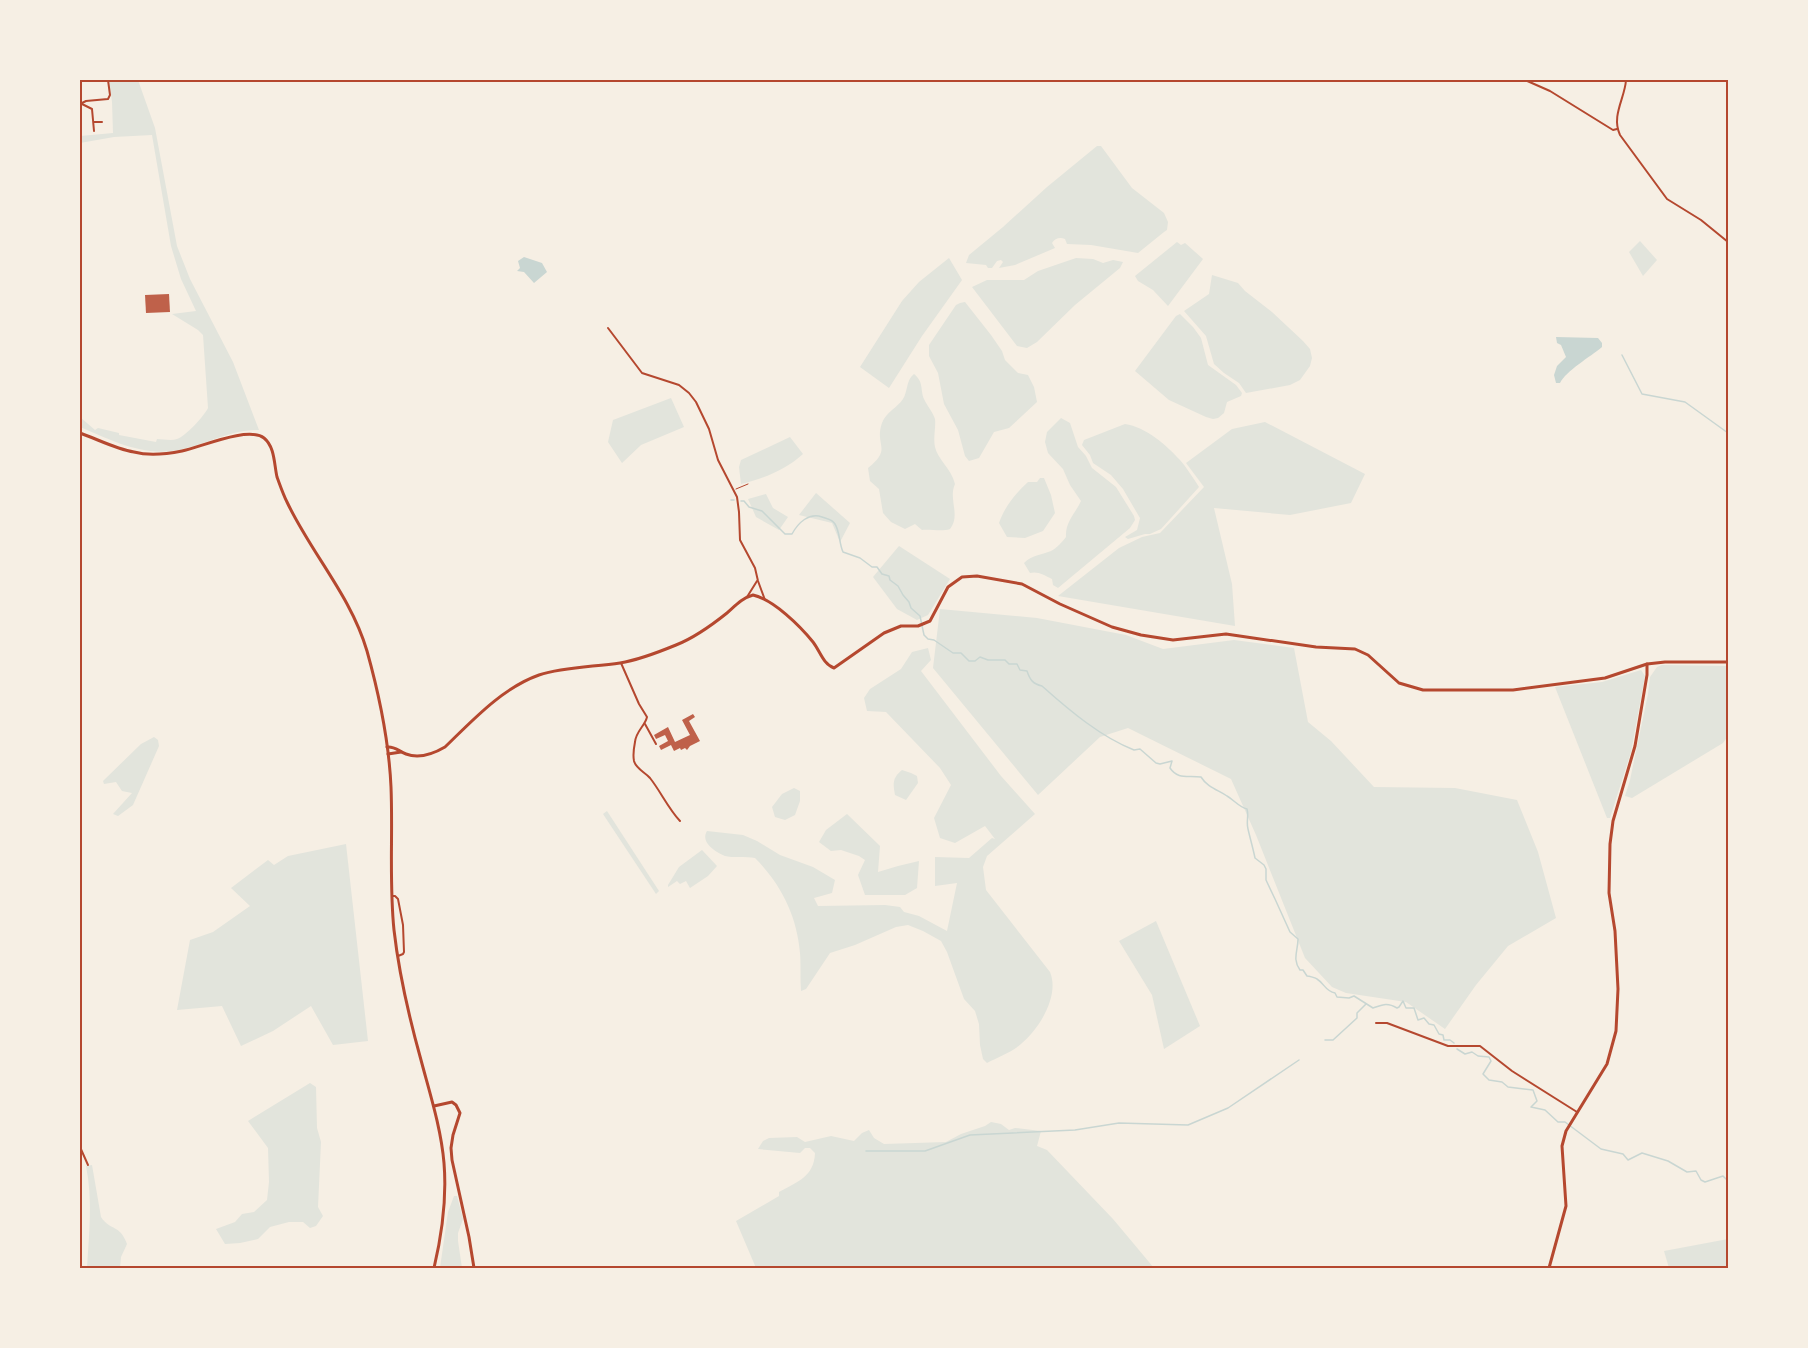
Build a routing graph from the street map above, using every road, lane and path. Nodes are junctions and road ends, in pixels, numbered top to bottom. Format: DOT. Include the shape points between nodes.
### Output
graph roads {
  1 [pos="108,80"];
  2 [pos="1525,80"];
  3 [pos="1626,80"];
  4 [pos="81,103"];
  5 [pos="94,122"];
  6 [pos="102,122"];
  7 [pos="1617,129"];
  8 [pos="94,131"];
  9 [pos="1728,242"];
  10 [pos="608,328"];
  11 [pos="80,433"];
  12 [pos="748,484"];
  13 [pos="736,489"];
  14 [pos="758,581"];
  15 [pos="747,597"];
  16 [pos="765,600"];
  17 [pos="1728,662"];
  18 [pos="621,663"];
  19 [pos="1647,664"];
  20 [pos="645,724"];
  21 [pos="656,744"];
  22 [pos="387,747"];
  23 [pos="401,752"];
  24 [pos="388,754"];
  25 [pos="680,821"];
  26 [pos="392,896"];
  27 [pos="398,956"];
  28 [pos="1376,1023"];
  29 [pos="434,1106"];
  30 [pos="1576,1112"];
  31 [pos="80,1147"];
  32 [pos="88,1165"];
  33 [pos="434,1269"];
  34 [pos="474,1269"];
  35 [pos="1549,1269"];
  1 -- 4 [label="street" via="108,99"];
  2 -- 7 [label="street"];
  3 -- 7 [label="street"];
  4 -- 5 [label="street" via="92,108"];
  5 -- 6 [label="street"];
  5 -- 8 [label="street"];
  7 -- 9 [label="street" via="1667,199"];
  10 -- 14 [label="street" via="642,373 679,385 696,402 737,497 740,540"];
  11 -- 22 [label="street" via="135,453 181,451 252,434 261,435 268,442 289,507 334,580 359,630 370,663"];
  12 -- 13 [label="lane"];
  14 -- 15 [label="street"];
  14 -- 16 [label="street"];
  15 -- 16 [label="street"];
  15 -- 18 [label="street" via="686,640"];
  16 -- 19 [label="street" via="804,631 823,660 834,668 885,633 901,626 925,624 953,582 977,576 1022,584 1112,627 1141,635 1173,640 1226,634 1355,649 1368,655 1399,683 1422,690 1535,687 1605,678"];
  17 -- 19 [label="street"];
  18 -- 20 [label="street" via="647,717"];
  18 -- 23 [label="street" via="538,676 495,700 437,752 421,756"];
  19 -- 30 [label="street" via="1635,746 1610,843 1616,1031 1607,1064"];
  20 -- 21 [label="street"];
  20 -- 25 [label="street" via="635,739 634,762 649,776"];
  22 -- 23 [label="street"];
  22 -- 24 [label="street"];
  23 -- 24 [label="street"];
  24 -- 26 [label="street"];
  26 -- 27 [label="street"];
  26 -- 27 [label="street" via="398,899 403,925 404,954"];
  27 -- 29 [label="street"];
  28 -- 30 [label="street" via="1387,1023 1448,1046 1480,1046"];
  29 -- 33 [label="street" via="444,1165 444,1201"];
  29 -- 34 [label="street" via="452,1102 460,1113 453,1135 452,1160"];
  30 -- 35 [label="street" via="1562,1146 1566,1206"];
  31 -- 32 [label="street"];
}
